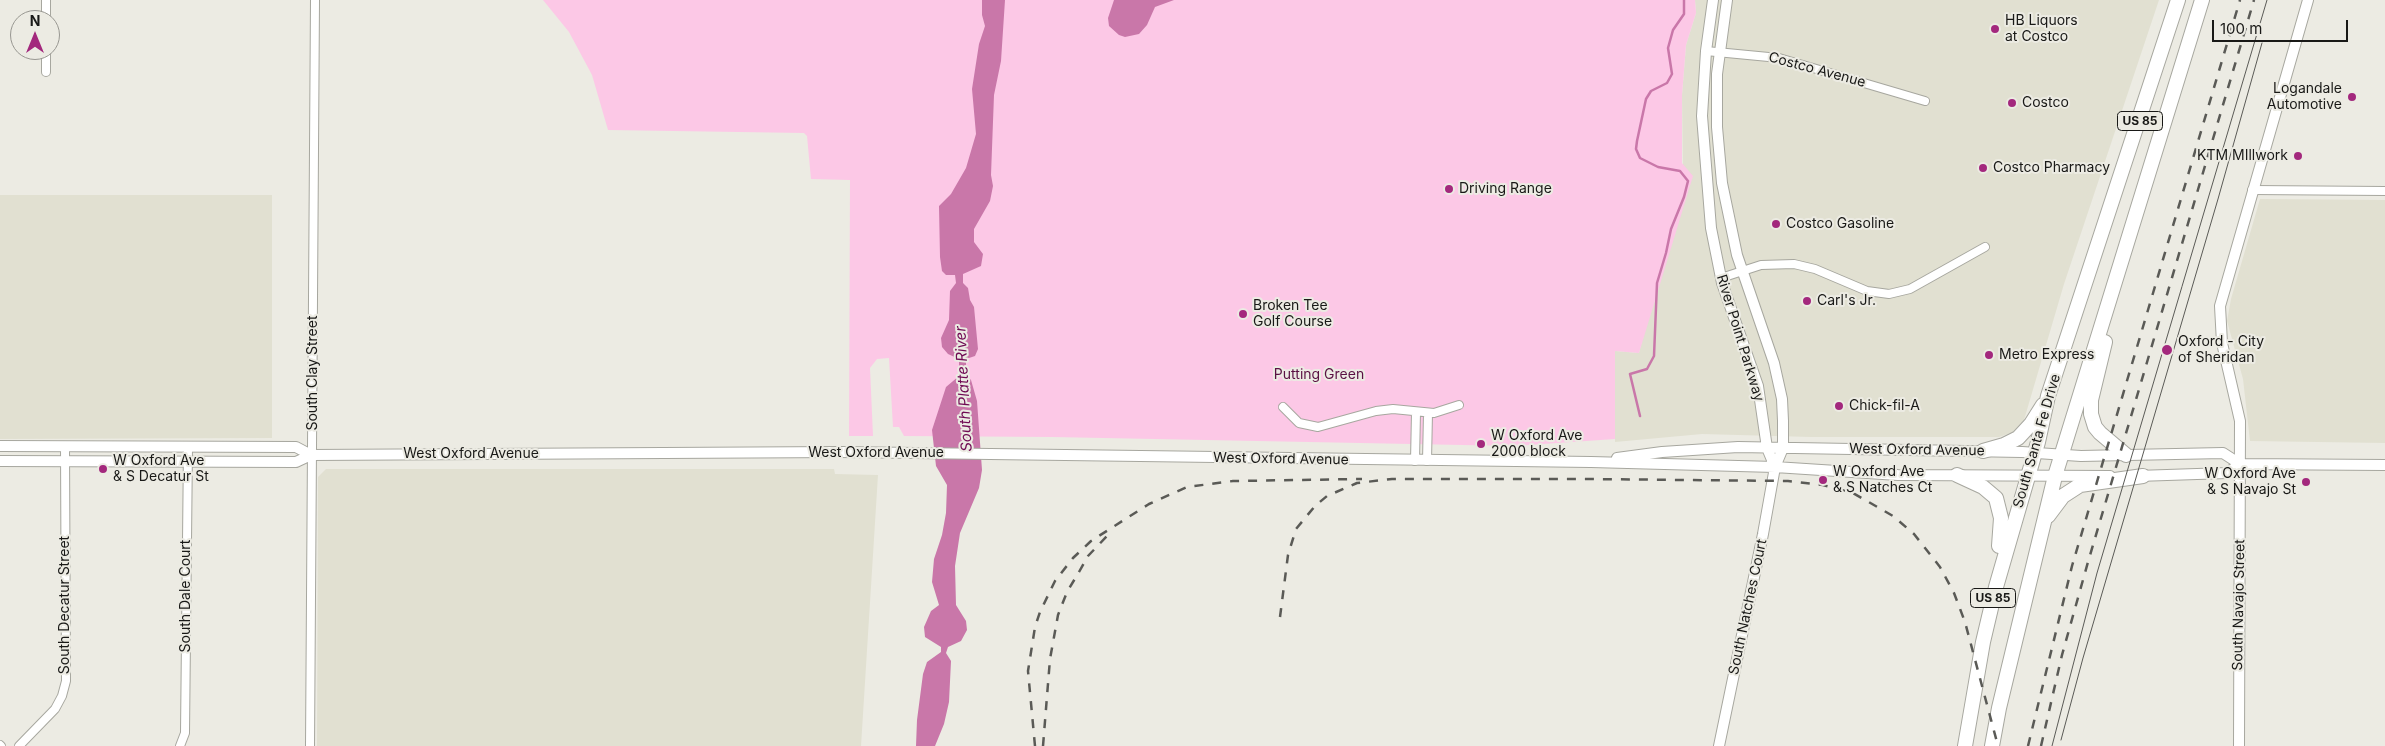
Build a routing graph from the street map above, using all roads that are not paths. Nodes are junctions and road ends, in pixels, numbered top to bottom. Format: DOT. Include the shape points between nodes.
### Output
graph roads {
  1 [pos="315,0"];
  2 [pos="1713,0"];
  3 [pos="1727,0"];
  4 [pos="2178,0"];
  5 [pos="2202,0"];
  6 [pos="2308,0"];
  7 [pos="1706,51"];
  8 [pos="1719,52"];
  9 [pos="46,60"];
  10 [pos="46,72"];
  11 [pos="1925,100"];
  12 [pos="2252,190"];
  13 [pos="2385,191"];
  14 [pos="2132,226"];
  15 [pos="1985,247"];
  16 [pos="1741,270"];
  17 [pos="1721,278"];
  18 [pos="2048,396"];
  19 [pos="1459,405"];
  20 [pos="1283,407"];
  21 [pos="1416,412"];
  22 [pos="1428,413"];
  23 [pos="0,446"];
  24 [pos="26,446"];
  25 [pos="65,446"];
  26 [pos="188,446"];
  27 [pos="1767,448"];
  28 [pos="1783,448"];
  29 [pos="1983,451"];
  30 [pos="2035,453"];
  31 [pos="311,455"];
  32 [pos="2061,455"];
  33 [pos="2126,455"];
  34 [pos="0,461"];
  35 [pos="25,461"];
  36 [pos="65,461"];
  37 [pos="1415,461"];
  38 [pos="1427,461"];
  39 [pos="187,462"];
  40 [pos="1591,462"];
  41 [pos="2240,464"];
  42 [pos="2385,465"];
  43 [pos="1774,467"];
  44 [pos="1957,475"];
  45 [pos="2028,476"];
  46 [pos="2055,476"];
  47 [pos="2143,476"];
  48 [pos="2045,520"];
  49 [pos="1988,618"];
  50 [pos="181,745"];
  51 [pos="19,746"];
  52 [pos="310,746"];
  53 [pos="1719,746"];
  54 [pos="1965,746"];
  55 [pos="1992,746"];
  56 [pos="2239,746"];
  1 -- 31 [label="street, South Clay Street"];
  2 -- 7 [label="main road, River Point Parkway"];
  3 -- 8 [label="main road, River Point Parkway"];
  4 -- 18 [label="highway, South Santa Fe Drive / US 85"];
  5 -- 14 [label="highway, South Santa Fe Drive / US 85"];
  6 -- 12 [label="main road, South Navajo Street"];
  7 -- 8 [label="street, Costco Avenue"];
  7 -- 17 [label="main road, River Point Parkway" via="1702,116 1705,167 1711,228"];
  8 -- 11 [label="street, Costco Avenue" via="1779,58"];
  8 -- 16 [label="main road, River Point Parkway" via="1716,109 1719,162 1728,222"];
  9 -- 10 [label="street"];
  12 -- 13 [label="street"];
  12 -- 41 [label="main road, South Navajo Street" via="2220,314 2222,343 2239,412"];
  14 -- 32 [label="highway, South Santa Fe Drive / US 85"];
  14 -- 33 [label="highway" via="2090,406 2095,427"];
  15 -- 16 [label="street" via="1910,289 1889,294 1862,289 1815,269 1794,264 1768,264"];
  16 -- 17 [label="street"];
  16 -- 28 [label="main road, River Point Parkway" via="1777,375 1783,410"];
  17 -- 27 [label="main road, River Point Parkway" via="1758,386"];
  18 -- 29 [label="highway" via="2018,438 2004,446"];
  18 -- 30 [label="highway, South Santa Fe Drive / US 85"];
  19 -- 22 [label="street"];
  20 -- 21 [label="street" via="1299,423 1314,427 1385,409"];
  21 -- 22 [label="street"];
  21 -- 37 [label="street"];
  22 -- 38 [label="street"];
  23 -- 24 [label="main road, West Oxford Avenue"];
  24 -- 25 [label="main road, West Oxford Avenue"];
  24 -- 35 [label="main road"];
  25 -- 26 [label="main road, West Oxford Avenue"];
  25 -- 36 [label="street, South Decatur Street"];
  26 -- 31 [label="main road, West Oxford Avenue" via="296,447"];
  26 -- 39 [label="street, South Dale Court"];
  27 -- 28 [label="main road, West Oxford Avenue"];
  27 -- 40 [label="main road, West Oxford Avenue" via="1702,448"];
  27 -- 43 [label="main road, River Point Parkway"];
  28 -- 29 [label="main road, West Oxford Avenue"];
  28 -- 43 [label="main road, River Point Parkway"];
  29 -- 30 [label="main road, West Oxford Avenue"];
  30 -- 32 [label="main road, West Oxford Avenue"];
  30 -- 45 [label="highway, South Santa Fe Drive / US 85"];
  31 -- 37 [label="main road, West Oxford Avenue" via="904,453"];
  31 -- 39 [label="main road, West Oxford Avenue" via="296,462"];
  31 -- 52 [label="street, South Clay Street"];
  32 -- 33 [label="main road, West Oxford Avenue"];
  32 -- 46 [label="highway, South Santa Fe Drive / US 85"];
  33 -- 41 [label="main road, West Oxford Avenue" via="2223,453"];
  34 -- 35 [label="main road, West Oxford Avenue"];
  35 -- 36 [label="main road, West Oxford Avenue"];
  36 -- 39 [label="main road, West Oxford Avenue"];
  36 -- 51 [label="street, South Decatur Street" via="66,681 55,710"];
  37 -- 38 [label="main road, West Oxford Avenue"];
  38 -- 40 [label="main road, West Oxford Avenue"];
  39 -- 50 [label="street, South Dale Court" via="186,733"];
  40 -- 43 [label="main road, West Oxford Avenue"];
  41 -- 42 [label="main road, West Oxford Avenue"];
  41 -- 47 [label="main road, West Oxford Avenue" via="2227,473"];
  41 -- 56 [label="main road, South Navajo Street"];
  43 -- 44 [label="main road, West Oxford Avenue" via="1853,473"];
  43 -- 53 [label="main road, South Natches Court"];
  44 -- 45 [label="main road, West Oxford Avenue"];
  44 -- 49 [label="highway" via="1988,490 1996,498 2000,510 2000,541"];
  45 -- 46 [label="main road, West Oxford Avenue"];
  45 -- 49 [label="highway, South Santa Fe Drive / US 85"];
  46 -- 47 [label="main road, West Oxford Avenue"];
  46 -- 48 [label="highway, South Santa Fe Drive / US 85"];
  47 -- 48 [label="highway" via="2074,487"];
  48 -- 55 [label="highway, South Santa Fe Drive / US 85"];
  49 -- 54 [label="highway, South Santa Fe Drive / US 85"];
}
